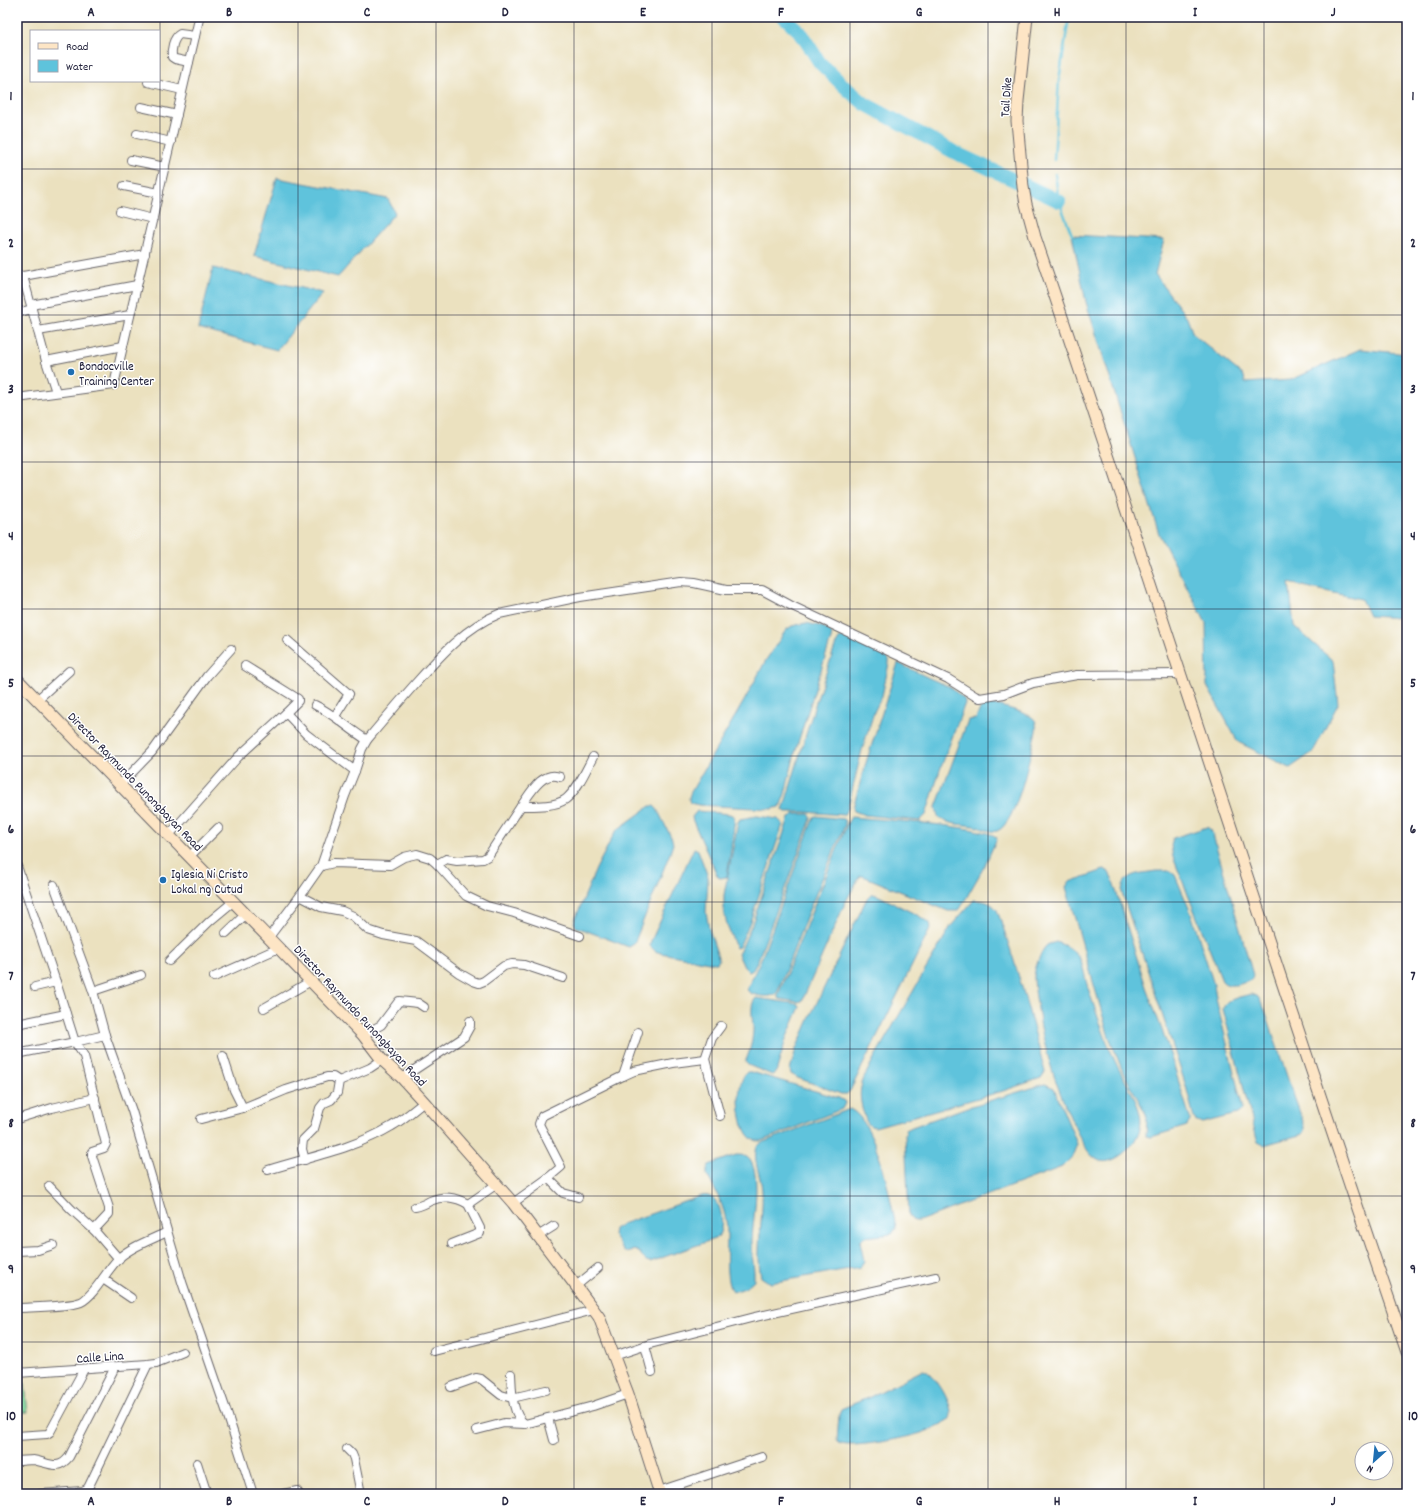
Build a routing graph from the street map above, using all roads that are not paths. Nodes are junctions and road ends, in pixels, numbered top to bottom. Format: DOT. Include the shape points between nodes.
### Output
graph roads {
  1 [pos="1027,17"];
  2 [pos="199,19"];
  3 [pos="195,36"];
  4 [pos="189,62"];
  5 [pos="148,82"];
  6 [pos="182,90"];
  7 [pos="141,107"];
  8 [pos="177,115"];
  9 [pos="137,134"];
  10 [pos="170,142"];
  11 [pos="131,160"];
  12 [pos="165,167"];
  13 [pos="124,186"];
  14 [pos="159,193"];
  15 [pos="120,211"];
  16 [pos="153,219"];
  17 [pos="145,254"];
  18 [pos="20,275"];
  19 [pos="137,285"];
  20 [pos="31,307"];
  21 [pos="17,313"];
  22 [pos="130,315"];
  23 [pos="38,331"];
  24 [pos="124,346"];
  25 [pos="46,361"];
  26 [pos="56,392"];
  27 [pos="17,398"];
  28 [pos="288,640"];
  29 [pos="231,649"];
  30 [pos="245,666"];
  31 [pos="69,671"];
  32 [pos="1181,674"];
  33 [pos="17,679"];
  34 [pos="38,699"];
  35 [pos="315,705"];
  36 [pos="286,713"];
  37 [pos="335,716"];
  38 [pos="367,740"];
  39 [pos="593,757"];
  40 [pos="355,771"];
  41 [pos="560,777"];
  42 [pos="120,785"];
  43 [pos="521,806"];
  44 [pos="218,828"];
  45 [pos="169,834"];
  46 [pos="190,856"];
  47 [pos="437,864"];
  48 [pos="17,866"];
  49 [pos="321,866"];
  50 [pos="54,885"];
  51 [pos="300,896"];
  52 [pos="234,902"];
  53 [pos="246,914"];
  54 [pos="226,933"];
  55 [pos="580,936"];
  56 [pos="269,937"];
  57 [pos="279,948"];
  58 [pos="169,960"];
  59 [pos="141,975"];
  60 [pos="214,977"];
  61 [pos="563,978"];
  62 [pos="311,981"];
  63 [pos="56,982"];
  64 [pos="35,987"];
  65 [pos="93,991"];
  66 [pos="424,1007"];
  67 [pos="264,1008"];
  68 [pos="66,1014"];
  69 [pos="470,1021"];
  70 [pos="17,1024"];
  71 [pos="721,1026"];
  72 [pos="638,1032"];
  73 [pos="105,1035"];
  74 [pos="363,1035"];
  75 [pos="75,1042"];
  76 [pos="17,1054"];
  77 [pos="223,1056"];
  78 [pos="705,1059"];
  79 [pos="382,1060"];
  80 [pos="623,1076"];
  81 [pos="402,1078"];
  82 [pos="339,1081"];
  83 [pos="95,1098"];
  84 [pos="424,1102"];
  85 [pos="243,1108"];
  86 [pos="720,1116"];
  87 [pos="17,1119"];
  88 [pos="201,1119"];
  89 [pos="305,1160"];
  90 [pos="268,1170"];
  91 [pos="548,1178"];
  92 [pos="497,1184"];
  93 [pos="49,1186"];
  94 [pos="578,1197"];
  95 [pos="513,1203"];
  96 [pos="468,1204"];
  97 [pos="415,1207"];
  98 [pos="554,1226"];
  99 [pos="94,1230"];
  100 [pos="167,1232"];
  101 [pos="538,1236"];
  102 [pos="452,1244"];
  103 [pos="53,1245"];
  104 [pos="17,1252"];
  105 [pos="118,1259"];
  106 [pos="598,1268"];
  107 [pos="936,1277"];
  108 [pos="103,1279"];
  109 [pos="576,1286"];
  110 [pos="132,1298"];
  111 [pos="17,1308"];
  112 [pos="594,1310"];
  113 [pos="644,1346"];
  114 [pos="434,1351"];
  115 [pos="183,1352"];
  116 [pos="1407,1352"];
  117 [pos="614,1356"];
  118 [pos="148,1364"];
  119 [pos="115,1367"];
  120 [pos="84,1369"];
  121 [pos="652,1372"];
  122 [pos="17,1374"];
  123 [pos="511,1374"];
  124 [pos="450,1387"];
  125 [pos="546,1390"];
  126 [pos="628,1394"];
  127 [pos="512,1398"];
  128 [pos="548,1418"];
  129 [pos="525,1424"];
  130 [pos="477,1430"];
  131 [pos="17,1436"];
  132 [pos="554,1440"];
  133 [pos="347,1449"];
  134 [pos="762,1457"];
  135 [pos="17,1462"];
  136 [pos="197,1463"];
  137 [pos="660,1492"];
  138 [pos="40,1494"];
  139 [pos="207,1494"];
  140 [pos="253,1494"];
  141 [pos="283,1494"];
  142 [pos="299,1494"];
  143 [pos="361,1494"];
  1 -- 32 [label="street, Tail Dike" via="1016,121 1026,204"];
  2 -- 3 [label="street"];
  3 -- 4 [label="street"];
  3 -- 4 [label="street" via="180,34 175,40 172,57"];
  4 -- 6 [label="street"];
  5 -- 6 [label="street"];
  6 -- 8 [label="street"];
  7 -- 8 [label="street"];
  8 -- 10 [label="street"];
  9 -- 10 [label="street"];
  10 -- 12 [label="street"];
  11 -- 12 [label="street"];
  12 -- 14 [label="street"];
  13 -- 14 [label="street"];
  14 -- 16 [label="street"];
  15 -- 16 [label="street"];
  16 -- 17 [label="street"];
  17 -- 18 [label="street"];
  17 -- 19 [label="street"];
  18 -- 20 [label="street"];
  19 -- 20 [label="street"];
  19 -- 22 [label="street"];
  20 -- 21 [label="street"];
  20 -- 23 [label="street"];
  22 -- 23 [label="street"];
  22 -- 24 [label="street"];
  23 -- 25 [label="street"];
  24 -- 25 [label="street"];
  24 -- 26 [label="street" via="114,385"];
  25 -- 26 [label="street"];
  26 -- 27 [label="street"];
  28 -- 37 [label="street" via="349,694"];
  29 -- 42 [label="street" via="207,676 152,752"];
  30 -- 36 [label="street" via="298,699"];
  31 -- 34 [label="street"];
  32 -- 38 [label="street" via="1077,675 1033,683 1004,694 980,698 948,678 762,590 726,590 681,582 563,600 487,618 456,641 433,663"];
  32 -- 116 [label="street, Tail Dike"];
  33 -- 34 [label="street, Director Raymundo Punongbayan Road"];
  34 -- 42 [label="street, Director Raymundo Punongbayan Road"];
  35 -- 37 [label="street"];
  36 -- 40 [label="street" via="306,734"];
  36 -- 45 [label="street" via="238,757"];
  37 -- 38 [label="street" via="352,732"];
  38 -- 40 [label="street"];
  39 -- 43 [label="street" via="566,799 552,804"];
  40 -- 49 [label="street"];
  41 -- 43 [label="street" via="551,775 543,779"];
  42 -- 45 [label="street, Director Raymundo Punongbayan Road"];
  43 -- 47 [label="street" via="488,856 483,859 446,859"];
  44 -- 46 [label="street"];
  45 -- 46 [label="street, Director Raymundo Punongbayan Road"];
  46 -- 52 [label="street, Director Raymundo Punongbayan Road"];
  47 -- 49 [label="street" via="430,858 417,854 390,864 334,863"];
  47 -- 55 [label="street" via="466,896 487,906"];
  48 -- 63 [label="street"];
  49 -- 51 [label="street"];
  50 -- 65 [label="street"];
  51 -- 56 [label="street"];
  51 -- 61 [label="street" via="321,907 353,916 368,930 416,941 472,981 484,981 504,966 512,964 524,965"];
  52 -- 53 [label="street, Director Raymundo Punongbayan Road"];
  52 -- 58 [label="street"];
  53 -- 54 [label="street"];
  53 -- 56 [label="street, Director Raymundo Punongbayan Road"];
  56 -- 57 [label="street, Director Raymundo Punongbayan Road"];
  57 -- 60 [label="street"];
  57 -- 62 [label="street, Director Raymundo Punongbayan Road"];
  59 -- 65 [label="street"];
  62 -- 67 [label="street"];
  62 -- 74 [label="street, Director Raymundo Punongbayan Road"];
  63 -- 64 [label="street"];
  63 -- 68 [label="street"];
  65 -- 73 [label="street"];
  66 -- 74 [label="street" via="418,1003 400,1001 380,1025"];
  68 -- 70 [label="street"];
  68 -- 75 [label="street"];
  69 -- 81 [label="street" via="464,1037"];
  71 -- 78 [label="street" via="712,1038"];
  72 -- 80 [label="street"];
  73 -- 75 [label="street"];
  73 -- 100 [label="street" via="132,1111"];
  74 -- 79 [label="street, Director Raymundo Punongbayan Road"];
  75 -- 76 [label="street"];
  75 -- 83 [label="street" via="84,1056"];
  77 -- 85 [label="street"];
  78 -- 80 [label="street" via="634,1071"];
  78 -- 86 [label="street"];
  79 -- 81 [label="street, Director Raymundo Punongbayan Road"];
  79 -- 82 [label="street"];
  80 -- 91 [label="street" via="542,1116 539,1124 561,1165 560,1169"];
  81 -- 84 [label="street, Director Raymundo Punongbayan Road"];
  82 -- 85 [label="street" via="327,1076"];
  82 -- 89 [label="street" via="337,1093 320,1108 314,1129 303,1140"];
  83 -- 87 [label="street"];
  83 -- 99 [label="street" via="106,1144 104,1148 92,1152 92,1156 109,1214"];
  84 -- 89 [label="street" via="393,1126 375,1136"];
  84 -- 92 [label="street, Director Raymundo Punongbayan Road"];
  85 -- 88 [label="street"];
  89 -- 90 [label="street"];
  91 -- 94 [label="street" via="563,1192"];
  91 -- 95 [label="street"];
  92 -- 95 [label="street, Director Raymundo Punongbayan Road"];
  92 -- 96 [label="street"];
  93 -- 99 [label="street"];
  95 -- 101 [label="street, Director Raymundo Punongbayan Road"];
  96 -- 97 [label="street" via="449,1197 438,1198"];
  96 -- 102 [label="street" via="480,1233"];
  98 -- 101 [label="street"];
  99 -- 105 [label="street"];
  100 -- 105 [label="street" via="130,1250"];
  100 -- 140 [label="street"];
  101 -- 109 [label="street, Director Raymundo Punongbayan Road"];
  103 -- 104 [label="street" via="38,1250"];
  105 -- 108 [label="street"];
  106 -- 109 [label="street"];
  107 -- 113 [label="street" via="755,1317"];
  108 -- 110 [label="street"];
  108 -- 111 [label="street" via="85,1300 79,1303"];
  109 -- 112 [label="street, Director Raymundo Punongbayan Road"];
  112 -- 114 [label="street"];
  112 -- 117 [label="street, Director Raymundo Punongbayan Road"];
  113 -- 117 [label="street"];
  113 -- 121 [label="street"];
  115 -- 118 [label="street, Calle Lina"];
  117 -- 126 [label="street, Director Raymundo Punongbayan Road"];
  118 -- 119 [label="street, Calle Lina"];
  118 -- 138 [label="street" via="88,1488 83,1491"];
  119 -- 120 [label="street, Calle Lina"];
  119 -- 135 [label="street" via="64,1463 51,1465 32,1460"];
  120 -- 122 [label="street, Calle Lina"];
  120 -- 131 [label="street" via="50,1432"];
  123 -- 127 [label="street"];
  124 -- 127 [label="street" via="480,1378 501,1395"];
  125 -- 127 [label="street"];
  126 -- 128 [label="street"];
  126 -- 137 [label="street, Director Raymundo Punongbayan Road"];
  127 -- 129 [label="street" via="520,1420"];
  128 -- 129 [label="street"];
  128 -- 132 [label="street"];
  129 -- 130 [label="street" via="504,1423"];
  133 -- 143 [label="street" via="354,1458"];
  134 -- 137 [label="street"];
  136 -- 139 [label="street"];
  141 -- 142 [label="street" via="297,1491"];
}
